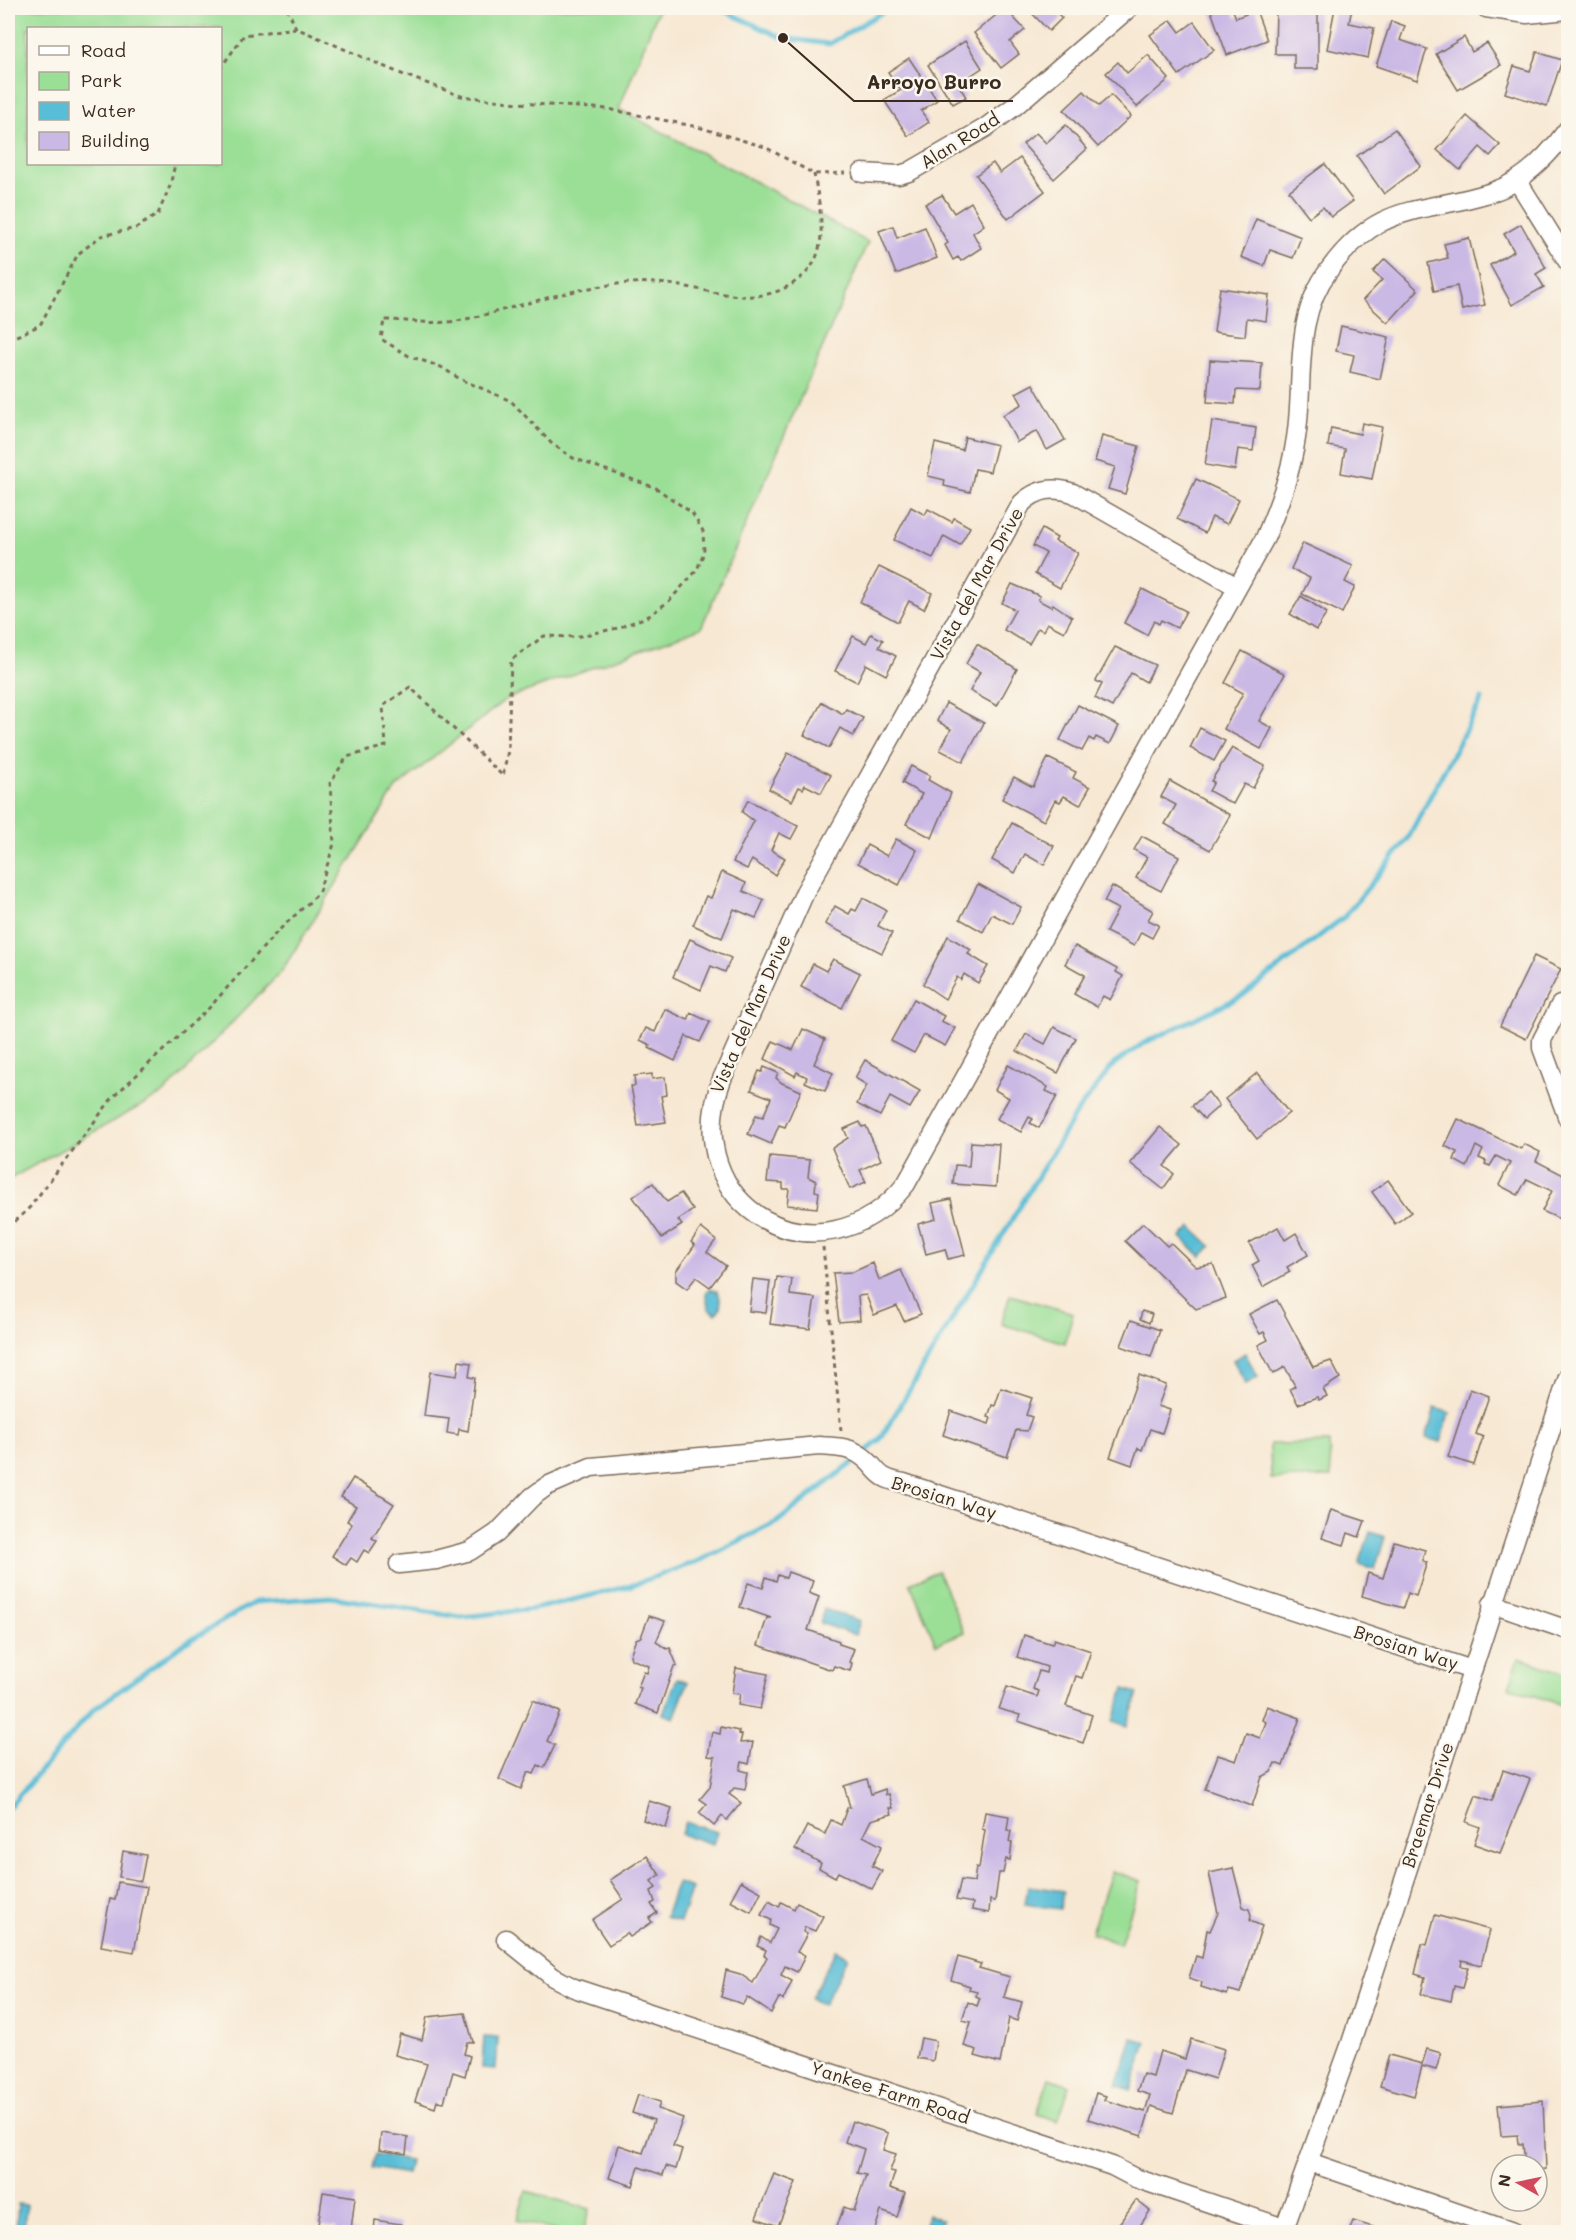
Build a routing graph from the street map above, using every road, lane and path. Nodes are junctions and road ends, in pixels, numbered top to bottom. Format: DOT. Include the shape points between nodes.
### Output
graph roads {
  1 [pos="287,8"];
  2 [pos="1130,8"];
  3 [pos="1486,8"];
  4 [pos="1569,10"];
  5 [pos="296,28"];
  6 [pos="222,66"];
  7 [pos="1569,129"];
  8 [pos="175,165"];
  9 [pos="862,173"];
  10 [pos="814,174"];
  11 [pos="1516,180"];
  12 [pos="1569,262"];
  13 [pos="8,340"];
  14 [pos="1237,588"];
  15 [pos="1560,1005"];
  16 [pos="1569,1119"];
  17 [pos="8,1228"];
  18 [pos="821,1233"];
  19 [pos="1569,1377"];
  20 [pos="843,1448"];
  21 [pos="399,1564"];
  22 [pos="1492,1604"];
  23 [pos="1569,1630"];
  24 [pos="1472,1670"];
  25 [pos="506,1939"];
  26 [pos="1309,2162"];
  27 [pos="1284,2230"];
  28 [pos="1513,2232"];
  1 -- 5 [label="path"];
  2 -- 9 [label="street, Alan Road" via="984,128 909,172"];
  3 -- 4 [label="street" via="1527,14"];
  5 -- 6 [label="path" via="244,35"];
  5 -- 10 [label="path" via="461,96 608,109 698,127 765,147"];
  7 -- 11 [label="street, Vista del Mar Drive" via="1534,168"];
  8 -- 13 [label="path" via="158,214 136,228 100,236 78,254 40,325"];
  9 -- 10 [label="path"];
  10 -- 17 [label="path" via="822,220 817,255 805,273 773,294 743,298 658,283 617,284 456,321 384,320 381,339 409,356 511,401 550,443 573,458 656,488 692,513 703,531 704,552 697,570 669,601 649,616 618,628 575,637 544,636 511,660 503,776 410,687 382,706 386,746 347,757 330,783 334,844 318,894 209,1008 113,1096 30,1207"];
  11 -- 12 [label="street"];
  11 -- 14 [label="street, Vista del Mar Drive" via="1492,192 1392,216 1348,246 1327,271 1305,321 1297,435 1282,498"];
  14 -- 18 [label="street, Vista del Mar Drive" via="906,1184 875,1215 845,1229"];
  14 -- 18 [label="street, Vista del Mar Drive" via="1062,490 1030,495 1015,512 805,892 713,1101 710,1134 714,1156 735,1195 759,1217 779,1226"];
  15 -- 16 [label="street" via="1542,1040 1542,1048"];
  18 -- 20 [label="path"];
  19 -- 22 [label="street, Braemar Drive"];
  20 -- 21 [label="street, Brosian Way" via="819,1446 591,1467 547,1486 497,1533 470,1551"];
  20 -- 24 [label="street, Brosian Way" via="861,1456 886,1480"];
  22 -- 23 [label="street"];
  22 -- 24 [label="street, Braemar Drive"];
  24 -- 26 [label="street, Braemar Drive"];
  25 -- 27 [label="street, Yankee Farm Road" via="553,1977 574,1988 1101,2163"];
  26 -- 27 [label="street, Braemar Drive"];
  26 -- 28 [label="street"];
}
